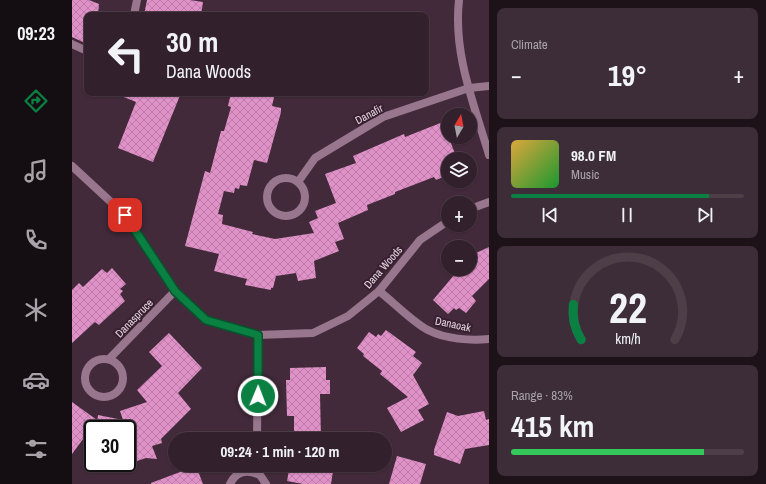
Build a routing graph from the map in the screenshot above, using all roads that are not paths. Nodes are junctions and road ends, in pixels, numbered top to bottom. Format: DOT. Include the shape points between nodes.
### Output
graph roads {
  1 [pos="137,0"];
  2 [pos="459,0"];
  3 [pos="135,12"];
  4 [pos="72,44"];
  5 [pos="84,50"];
  6 [pos="489,86"];
  7 [pos="469,88"];
  8 [pos="489,155"];
  9 [pos="72,166"];
  10 [pos="298,182"];
  11 [pos="489,202"];
  12 [pos="477,207"];
  13 [pos="441,226"];
  14 [pos="175,291"];
  15 [pos="379,291"];
  16 [pos="258,335"];
  17 [pos="489,339"];
  18 [pos="109,359"];
  19 [pos="257,432"];
  20 [pos="243,472"];
  21 [pos="257,472"];
  22 [pos="230,484"];
  23 [pos="266,484"];
  1 -- 3 [label="street"];
  2 -- 7 [label="street" via="457,20 461,58"];
  4 -- 5 [label="street"];
  6 -- 7 [label="street, Danafir"];
  7 -- 8 [label="street"];
  7 -- 10 [label="street, Danafir" via="383,117 315,158"];
  9 -- 14 [label="street, Dana Woods" via="125,215"];
  10 -- 10 [label="street" via="284,178 271,186 267,200 275,212 289,216 302,209 306,195"];
  11 -- 12 [label="street"];
  13 -- 15 [label="street, Dana Woods" via="420,240"];
  14 -- 16 [label="street, Dana Woods" via="206,320"];
  14 -- 18 [label="street, Danaspruce"];
  15 -- 16 [label="street, Dana Woods" via="348,316 313,333"];
  15 -- 17 [label="street, Danaoak" via="428,330 448,336"];
  16 -- 19 [label="street"];
  18 -- 18 [label="street" via="101,358 94,361 85,372 87,387 99,396 114,394 122,383 123,375 120,368 116,362"];
  20 -- 22 [label="street" via="238,474"];
  21 -- 23 [label="street"];
}
